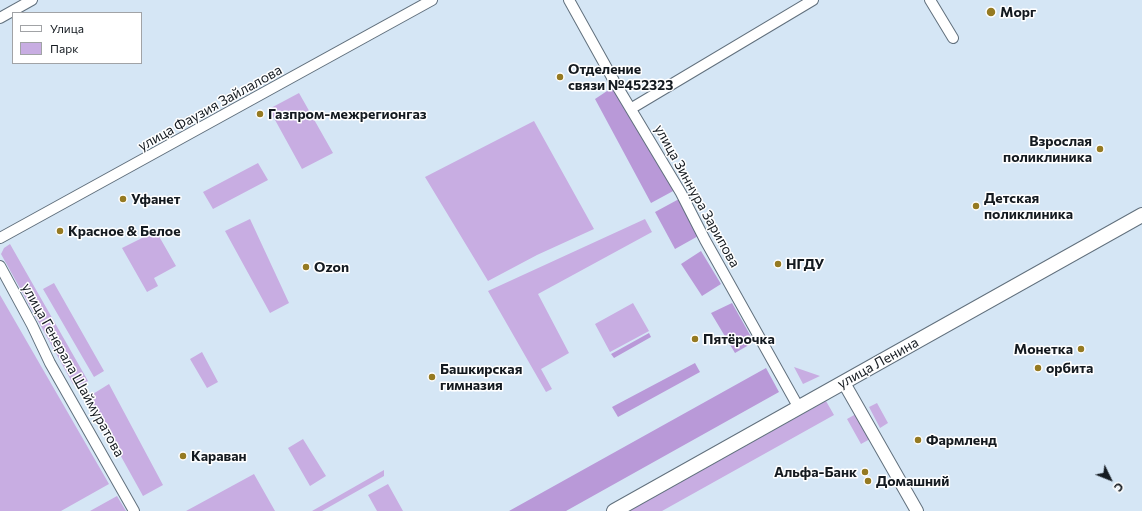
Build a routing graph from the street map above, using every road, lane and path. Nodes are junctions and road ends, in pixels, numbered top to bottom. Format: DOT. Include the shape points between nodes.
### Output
graph roads {
  1 [pos="32,0"];
  2 [pos="432,0"];
  3 [pos="569,0"];
  4 [pos="813,0"];
  5 [pos="930,0"];
  6 [pos="0,18"];
  7 [pos="953,38"];
  8 [pos="632,108"];
  9 [pos="1142,215"];
  10 [pos="0,238"];
  11 [pos="0,266"];
  12 [pos="844,383"];
  13 [pos="799,408"];
  14 [pos="134,511"];
  15 [pos="614,511"];
  16 [pos="917,511"];
  1 -- 6 [label="street"];
  2 -- 10 [label="street, улица Фаузия Зайлалова"];
  3 -- 8 [label="street, улица Зиннура Зарипова"];
  4 -- 8 [label="street"];
  5 -- 7 [label="street"];
  8 -- 13 [label="street, улица Зиннура Зарипова"];
  9 -- 12 [label="main road, улица Ленина"];
  11 -- 14 [label="street, улица Генерала Шаймуратова" via="50,363"];
  12 -- 13 [label="main road, улица Ленина"];
  12 -- 16 [label="street"];
  13 -- 15 [label="main road, улица Ленина"];
}
